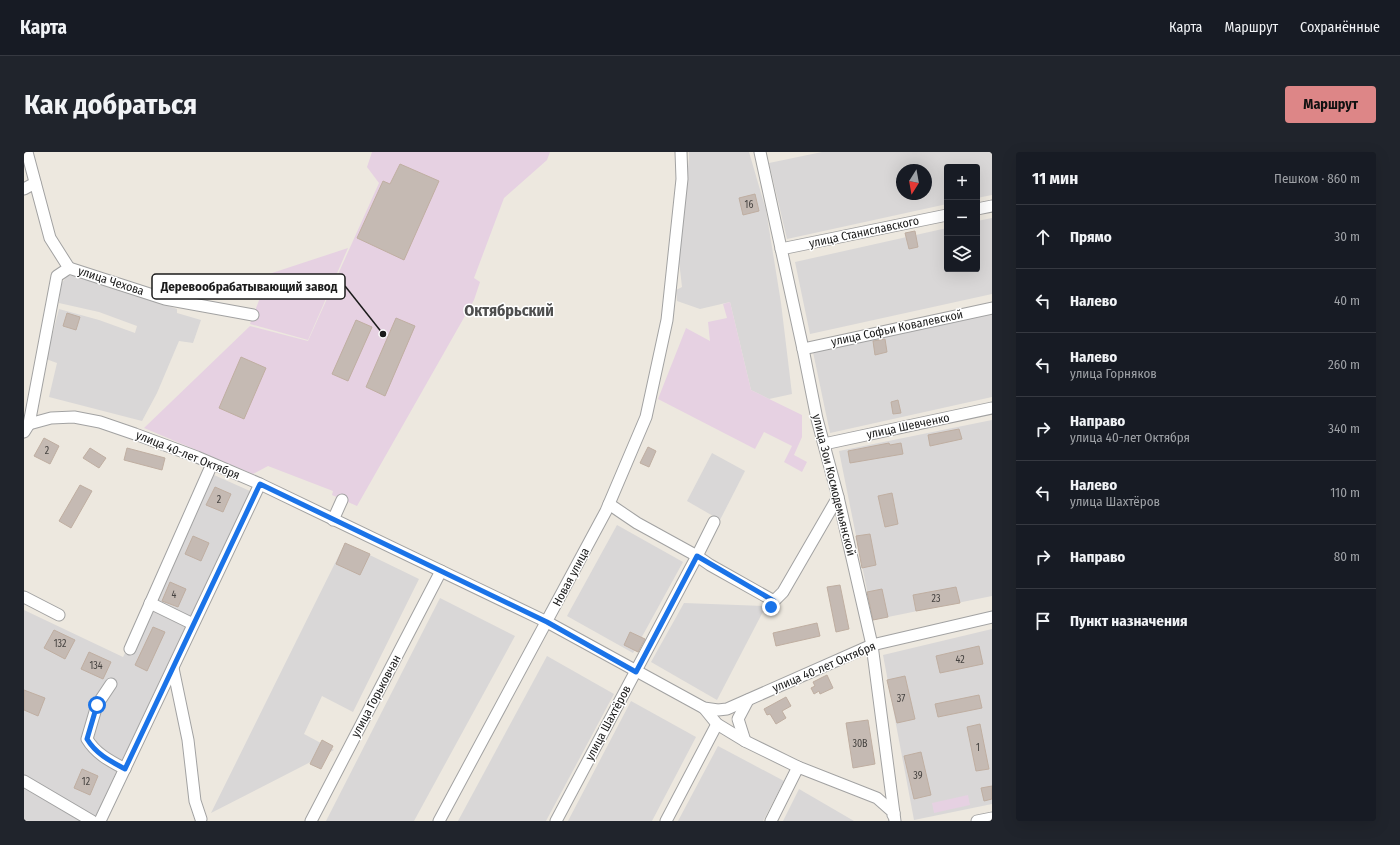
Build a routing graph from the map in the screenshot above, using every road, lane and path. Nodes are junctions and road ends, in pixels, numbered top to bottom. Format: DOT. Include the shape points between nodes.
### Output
graph roads {
  1 [pos="27,152"];
  2 [pos="681,152"];
  3 [pos="763,153"];
  4 [pos="35,183"];
  5 [pos="24,189"];
  6 [pos="992,206"];
  7 [pos="980,208"];
  8 [pos="944,216"];
  9 [pos="781,249"];
  10 [pos="69,268"];
  11 [pos="992,308"];
  12 [pos="253,316"];
  13 [pos="803,349"];
  14 [pos="992,408"];
  15 [pos="27,428"];
  16 [pos="824,444"];
  17 [pos="212,464"];
  18 [pos="260,484"];
  19 [pos="838,497"];
  20 [pos="342,500"];
  21 [pos="609,504"];
  22 [pos="333,520"];
  23 [pos="714,522"];
  24 [pos="696,559"];
  25 [pos="441,571"];
  26 [pos="24,597"];
  27 [pos="150,603"];
  28 [pos="60,615"];
  29 [pos="992,617"];
  30 [pos="547,622"];
  31 [pos="193,624"];
  32 [pos="872,645"];
  33 [pos="130,649"];
  34 [pos="173,668"];
  35 [pos="636,672"];
  36 [pos="111,684"];
  37 [pos="748,700"];
  38 [pos="704,708"];
  39 [pos="717,724"];
  40 [pos="745,741"];
  41 [pos="798,767"];
  42 [pos="125,769"];
  43 [pos="24,781"];
  44 [pos="893,818"];
  45 [pos="992,818"];
  46 [pos="203,820"];
  47 [pos="92,821"];
  48 [pos="100,821"];
  49 [pos="311,821"];
  50 [pos="439,821"];
  51 [pos="556,821"];
  52 [pos="666,821"];
  53 [pos="771,821"];
  54 [pos="977,821"];
  1 -- 4 [label="street"];
  2 -- 21 [label="street, Новая улица" via="682,179 668,320 646,418"];
  3 -- 9 [label="street, улица Зои Космодемьянской"];
  4 -- 5 [label="street"];
  4 -- 10 [label="street" via="50,238"];
  6 -- 7 [label="street"];
  8 -- 9 [label="street, улица Станиславского"];
  9 -- 13 [label="street, улица Зои Космодемьянской"];
  10 -- 12 [label="street, улица Чехова" via="165,299"];
  10 -- 15 [label="street, улица Чехова" via="57,276"];
  11 -- 13 [label="street, улица Софьи Ковалевской"];
  13 -- 16 [label="street, улица Зои Космодемьянской" via="816,419"];
  14 -- 16 [label="street, улица Шевченко"];
  15 -- 17 [label="street, улица 40-лет Октября" via="51,418 74,417 100,422"];
  16 -- 19 [label="street, улица Зои Космодемьянской"];
  17 -- 18 [label="street, улица 40-лет Октября"];
  17 -- 27 [label="street"];
  18 -- 22 [label="street, улица 40-лет Октября"];
  18 -- 31 [label="street"];
  19 -- 24 [label="street" via="773,604"];
  19 -- 32 [label="street, улица Зои Космодемьянской"];
  20 -- 22 [label="street"];
  21 -- 24 [label="street"];
  21 -- 30 [label="street, Новая улица"];
  22 -- 25 [label="street, улица 40-лет Октября"];
  23 -- 24 [label="street, улица Шахтёров"];
  24 -- 35 [label="street, улица Шахтёров"];
  25 -- 30 [label="street, улица 40-лет Октября"];
  25 -- 49 [label="street, улица Горьковчан"];
  26 -- 28 [label="street"];
  27 -- 31 [label="street"];
  27 -- 33 [label="street"];
  29 -- 32 [label="street, улица 40-лет Октября"];
  30 -- 35 [label="street, улица 40-лет Октября"];
  30 -- 50 [label="street, Новая улица"];
  31 -- 34 [label="street"];
  32 -- 37 [label="street, улица 40-лет Октября"];
  32 -- 44 [label="street, улица Зои Космодемьянской"];
  34 -- 42 [label="street"];
  34 -- 46 [label="street" via="188,740 195,801"];
  35 -- 38 [label="street, улица 40-лет Октября"];
  35 -- 51 [label="street, улица Шахтёров"];
  36 -- 42 [label="street" via="97,705 87,739 93,749"];
  37 -- 38 [label="street, улица 40-лет Октября" via="723,710"];
  37 -- 40 [label="street" via="738,719"];
  38 -- 39 [label="street, улица 40-лет Октября"];
  39 -- 40 [label="street, улица 40-лет Октября"];
  39 -- 52 [label="street"];
  40 -- 41 [label="street, улица 40-лет Октября"];
  41 -- 44 [label="street, улица 40-лет Октября" via="877,798"];
  41 -- 53 [label="street"];
  42 -- 48 [label="street"];
  43 -- 47 [label="street"];
  45 -- 54 [label="street"];
}
